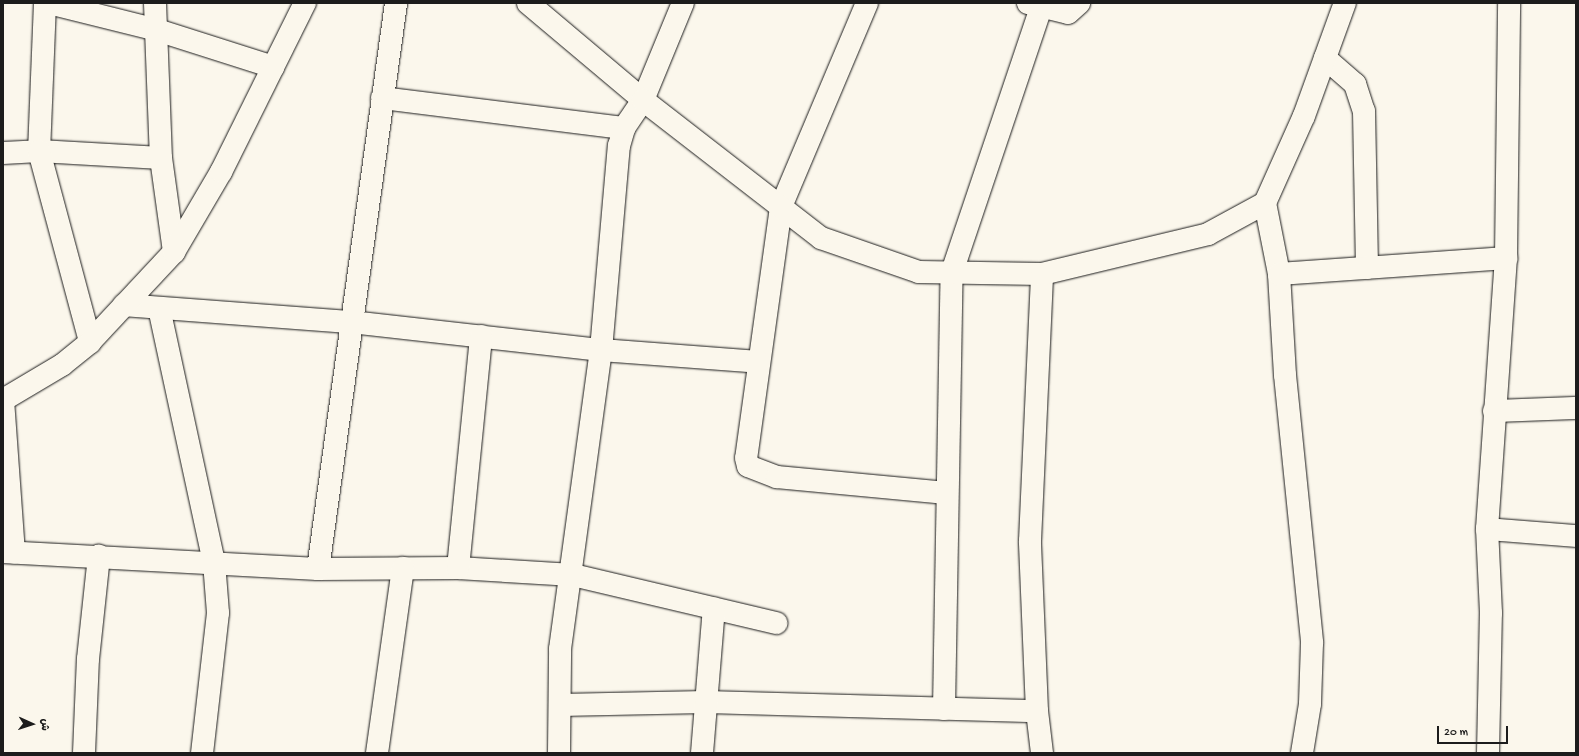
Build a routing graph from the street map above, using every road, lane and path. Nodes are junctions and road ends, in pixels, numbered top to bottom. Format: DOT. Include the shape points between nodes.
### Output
graph roads {
  1 [pos="45,3"];
  2 [pos="49,3"];
  3 [pos="155,3"];
  4 [pos="305,3"];
  5 [pos="396,3"];
  6 [pos="528,3"];
  7 [pos="684,3"];
  8 [pos="867,3"];
  9 [pos="1079,3"];
  10 [pos="1345,3"];
  11 [pos="1509,3"];
  12 [pos="1034,5"];
  13 [pos="157,30"];
  14 [pos="1325,58"];
  15 [pos="273,67"];
  16 [pos="382,98"];
  17 [pos="643,100"];
  18 [pos="624,128"];
  19 [pos="39,150"];
  20 [pos="3,153"];
  21 [pos="161,158"];
  22 [pos="1265,203"];
  23 [pos="781,207"];
  24 [pos="174,252"];
  25 [pos="1506,258"];
  26 [pos="1367,268"];
  27 [pos="952,272"];
  28 [pos="1042,274"];
  29 [pos="1279,274"];
  30 [pos="124,306"];
  31 [pos="158,308"];
  32 [pos="351,322"];
  33 [pos="481,336"];
  34 [pos="90,342"];
  35 [pos="601,350"];
  36 [pos="760,362"];
  37 [pos="3,400"];
  38 [pos="1576,408"];
  39 [pos="1494,411"];
  40 [pos="946,493"];
  41 [pos="1488,529"];
  42 [pos="1576,536"];
  43 [pos="8,552"];
  44 [pos="99,556"];
  45 [pos="214,562"];
  46 [pos="318,568"];
  47 [pos="402,568"];
  48 [pos="458,568"];
  49 [pos="573,575"];
  50 [pos="714,608"];
  51 [pos="776,623"];
  52 [pos="706,702"];
  53 [pos="560,705"];
  54 [pos="944,709"];
  55 [pos="1036,711"];
  56 [pos="84,753"];
  57 [pos="202,753"];
  58 [pos="377,753"];
  59 [pos="559,753"];
  60 [pos="702,753"];
  61 [pos="1042,753"];
  62 [pos="1302,753"];
  63 [pos="1488,753"];
  1 -- 19 [label="street"];
  2 -- 13 [label="street"];
  3 -- 13 [label="street"];
  4 -- 15 [label="street"];
  5 -- 16 [label="street"];
  6 -- 17 [label="street"];
  7 -- 17 [label="street"];
  8 -- 23 [label="street"];
  9 -- 12 [label="street" via="1068,13"];
  10 -- 14 [label="street"];
  11 -- 25 [label="street"];
  12 -- 27 [label="street"];
  13 -- 15 [label="street"];
  13 -- 21 [label="street"];
  14 -- 22 [label="street"];
  14 -- 26 [label="street" via="1355,84 1364,111"];
  15 -- 24 [label="street" via="221,172"];
  16 -- 18 [label="street"];
  16 -- 32 [label="street"];
  17 -- 18 [label="street"];
  17 -- 23 [label="street"];
  18 -- 35 [label="street" via="619,146"];
  19 -- 20 [label="street"];
  19 -- 21 [label="street"];
  19 -- 34 [label="street"];
  21 -- 24 [label="street"];
  22 -- 28 [label="street" via="1208,234"];
  22 -- 29 [label="street"];
  23 -- 27 [label="street" via="821,238 919,272"];
  23 -- 36 [label="street"];
  24 -- 30 [label="street"];
  25 -- 26 [label="street"];
  25 -- 39 [label="street"];
  26 -- 29 [label="street"];
  27 -- 28 [label="street"];
  27 -- 40 [label="street"];
  28 -- 55 [label="street" via="1030,541"];
  29 -- 62 [label="street" via="1285,375 1312,643 1310,704"];
  30 -- 31 [label="street"];
  30 -- 34 [label="street"];
  31 -- 32 [label="street"];
  31 -- 45 [label="street"];
  32 -- 33 [label="street"];
  32 -- 46 [label="street"];
  33 -- 35 [label="street"];
  33 -- 48 [label="street"];
  34 -- 37 [label="street" via="62,365"];
  35 -- 36 [label="street"];
  35 -- 49 [label="street"];
  36 -- 40 [label="street" via="746,458 748,466 777,477"];
  37 -- 43 [label="street"];
  38 -- 39 [label="street"];
  39 -- 41 [label="street"];
  40 -- 54 [label="street"];
  41 -- 42 [label="street"];
  41 -- 63 [label="street" via="1491,613"];
  43 -- 44 [label="street"];
  44 -- 45 [label="street"];
  44 -- 56 [label="street" via="88,659"];
  45 -- 46 [label="street"];
  45 -- 57 [label="street" via="218,613"];
  46 -- 47 [label="street"];
  47 -- 48 [label="street"];
  47 -- 58 [label="street"];
  48 -- 49 [label="street"];
  49 -- 50 [label="street"];
  49 -- 53 [label="street" via="560,649"];
  50 -- 51 [label="street"];
  50 -- 52 [label="street"];
  52 -- 53 [label="street"];
  52 -- 54 [label="street"];
  52 -- 60 [label="street"];
  53 -- 59 [label="street"];
  54 -- 55 [label="street"];
  55 -- 61 [label="street"];
}
